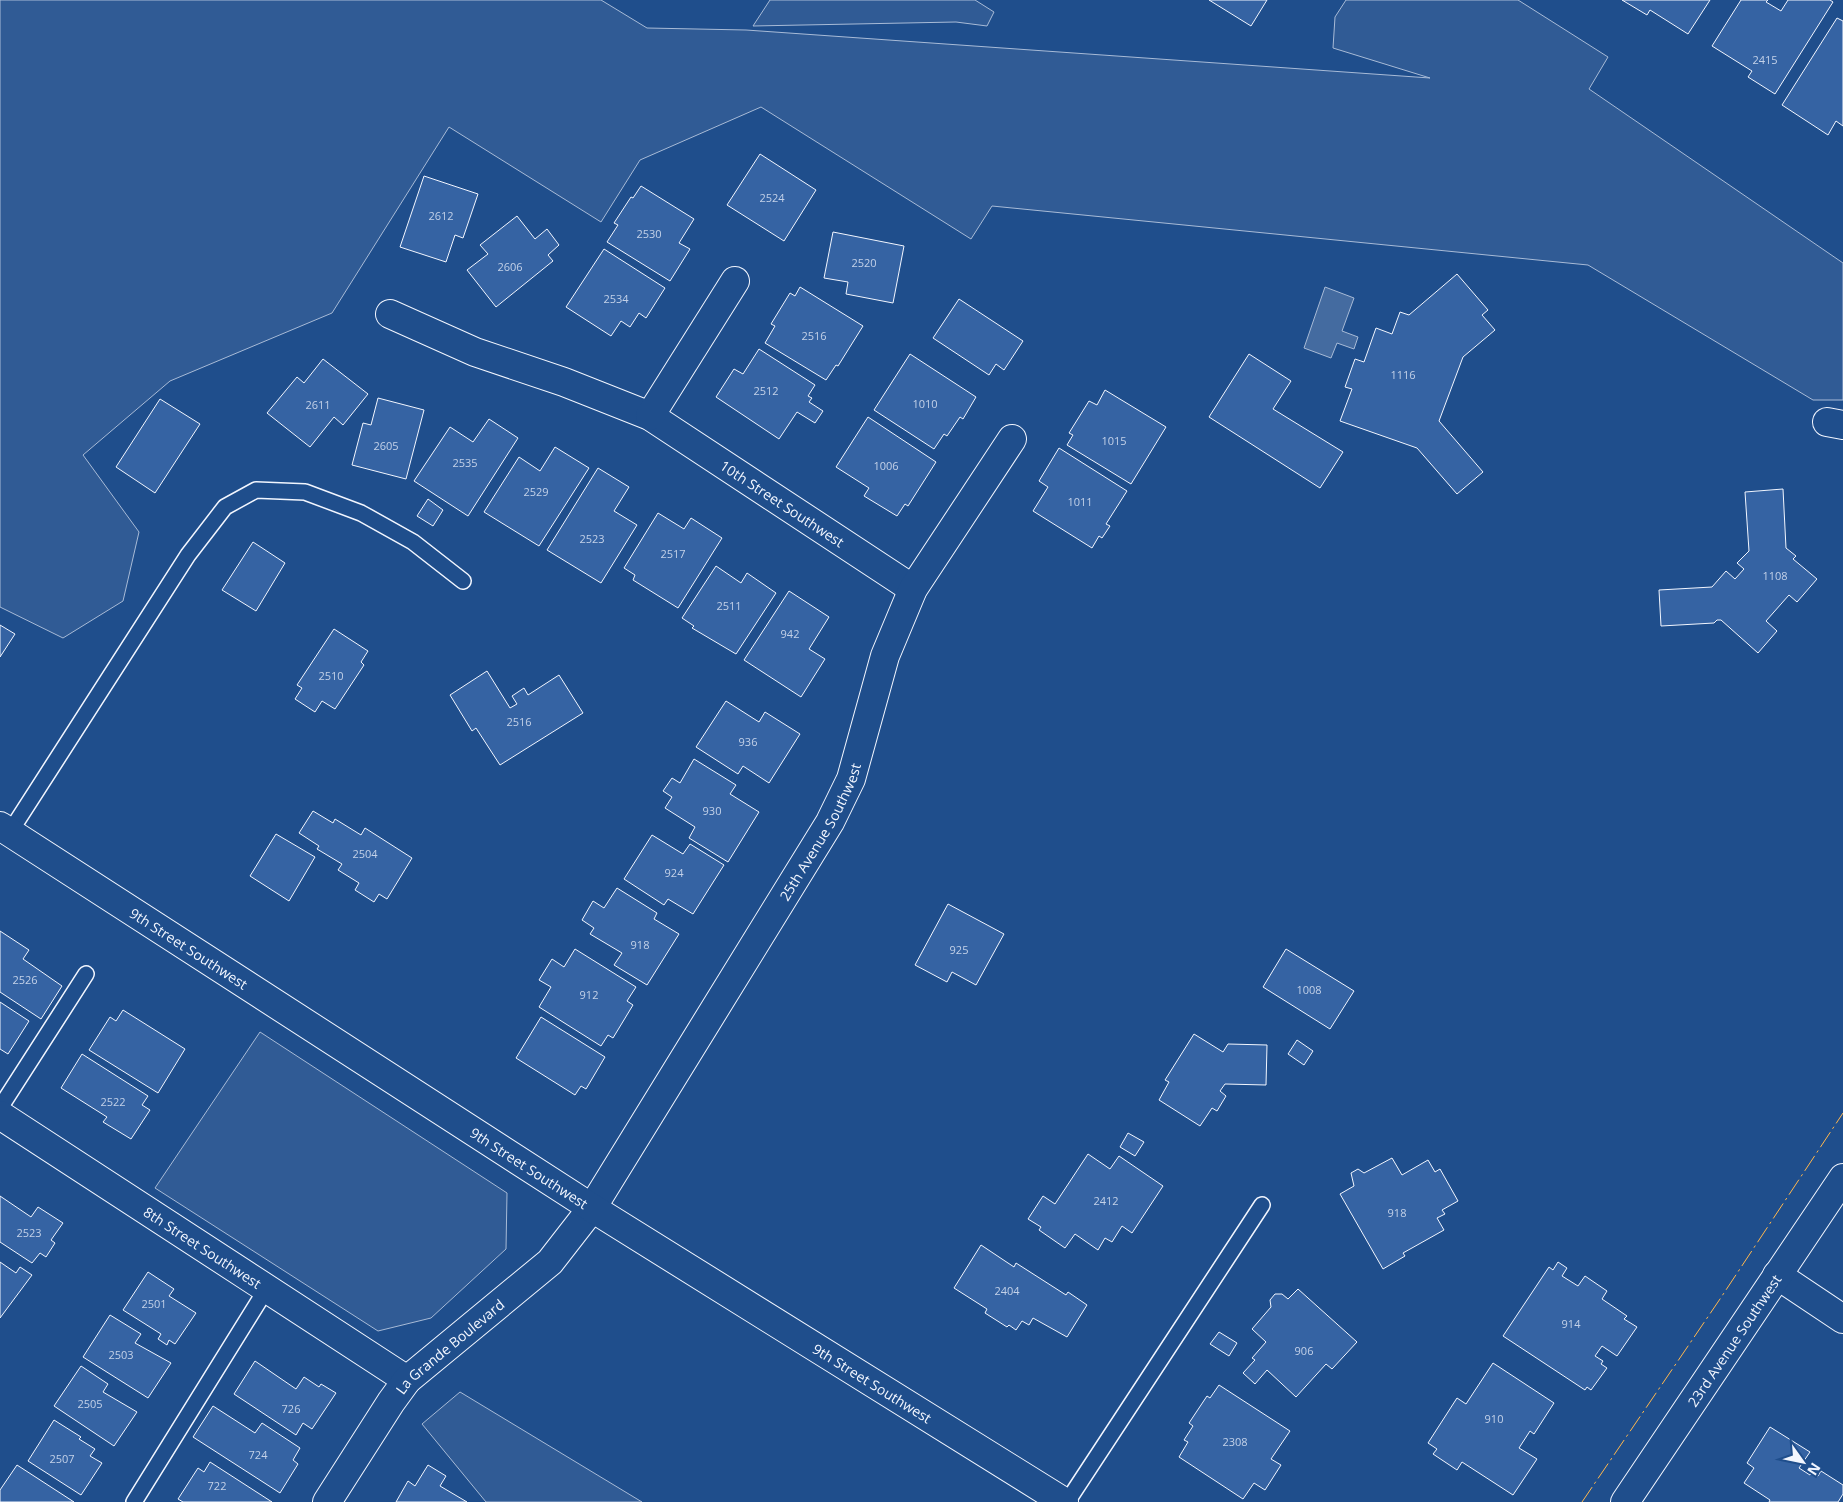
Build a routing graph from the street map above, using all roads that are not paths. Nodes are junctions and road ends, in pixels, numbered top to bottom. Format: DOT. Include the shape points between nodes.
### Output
graph roads {
  1 [pos="736,281"];
  2 [pos="390,314"];
  3 [pos="650,416"];
  4 [pos="1012,439"];
  5 [pos="463,581"];
  6 [pos="913,590"];
  7 [pos="5,829"];
  8 [pos="86,974"];
  9 [pos="0,1108"];
  10 [pos="0,1115"];
  11 [pos="1843,1178"];
  12 [pos="1262,1205"];
  13 [pos="592,1208"];
  14 [pos="1777,1275"];
  15 [pos="266,1288"];
  16 [pos="1843,1319"];
  17 [pos="407,1380"];
  18 [pos="134,1502"];
  19 [pos="327,1502"];
  20 [pos="1066,1502"];
  21 [pos="1625,1502"];
  1 -- 3 [label="street"];
  2 -- 3 [label="street, 10th Street Southwest" via="475,352"];
  3 -- 6 [label="street, 10th Street Southwest"];
  4 -- 6 [label="street, 25th Avenue Southwest"];
  5 -- 7 [label="lane" via="413,542 361,513 305,492 256,490 225,507 188,556"];
  6 -- 13 [label="street, 25th Avenue Southwest" via="885,656 851,778 830,822"];
  7 -- 13 [label="street, 9th Street Southwest"];
  8 -- 9 [label="lane"];
  10 -- 15 [label="street, 8th Street Southwest"];
  11 -- 14 [label="street, 23rd Avenue Southwest"];
  12 -- 20 [label="lane"];
  13 -- 17 [label="street, La Grande Boulevard" via="550,1262"];
  13 -- 20 [label="street, 9th Street Southwest"];
  14 -- 16 [label="street"];
  14 -- 21 [label="street, 23rd Avenue Southwest"];
  15 -- 17 [label="street, 8th Street Southwest"];
  15 -- 18 [label="lane"];
  17 -- 19 [label="street, La Grande Boulevard"];
}
